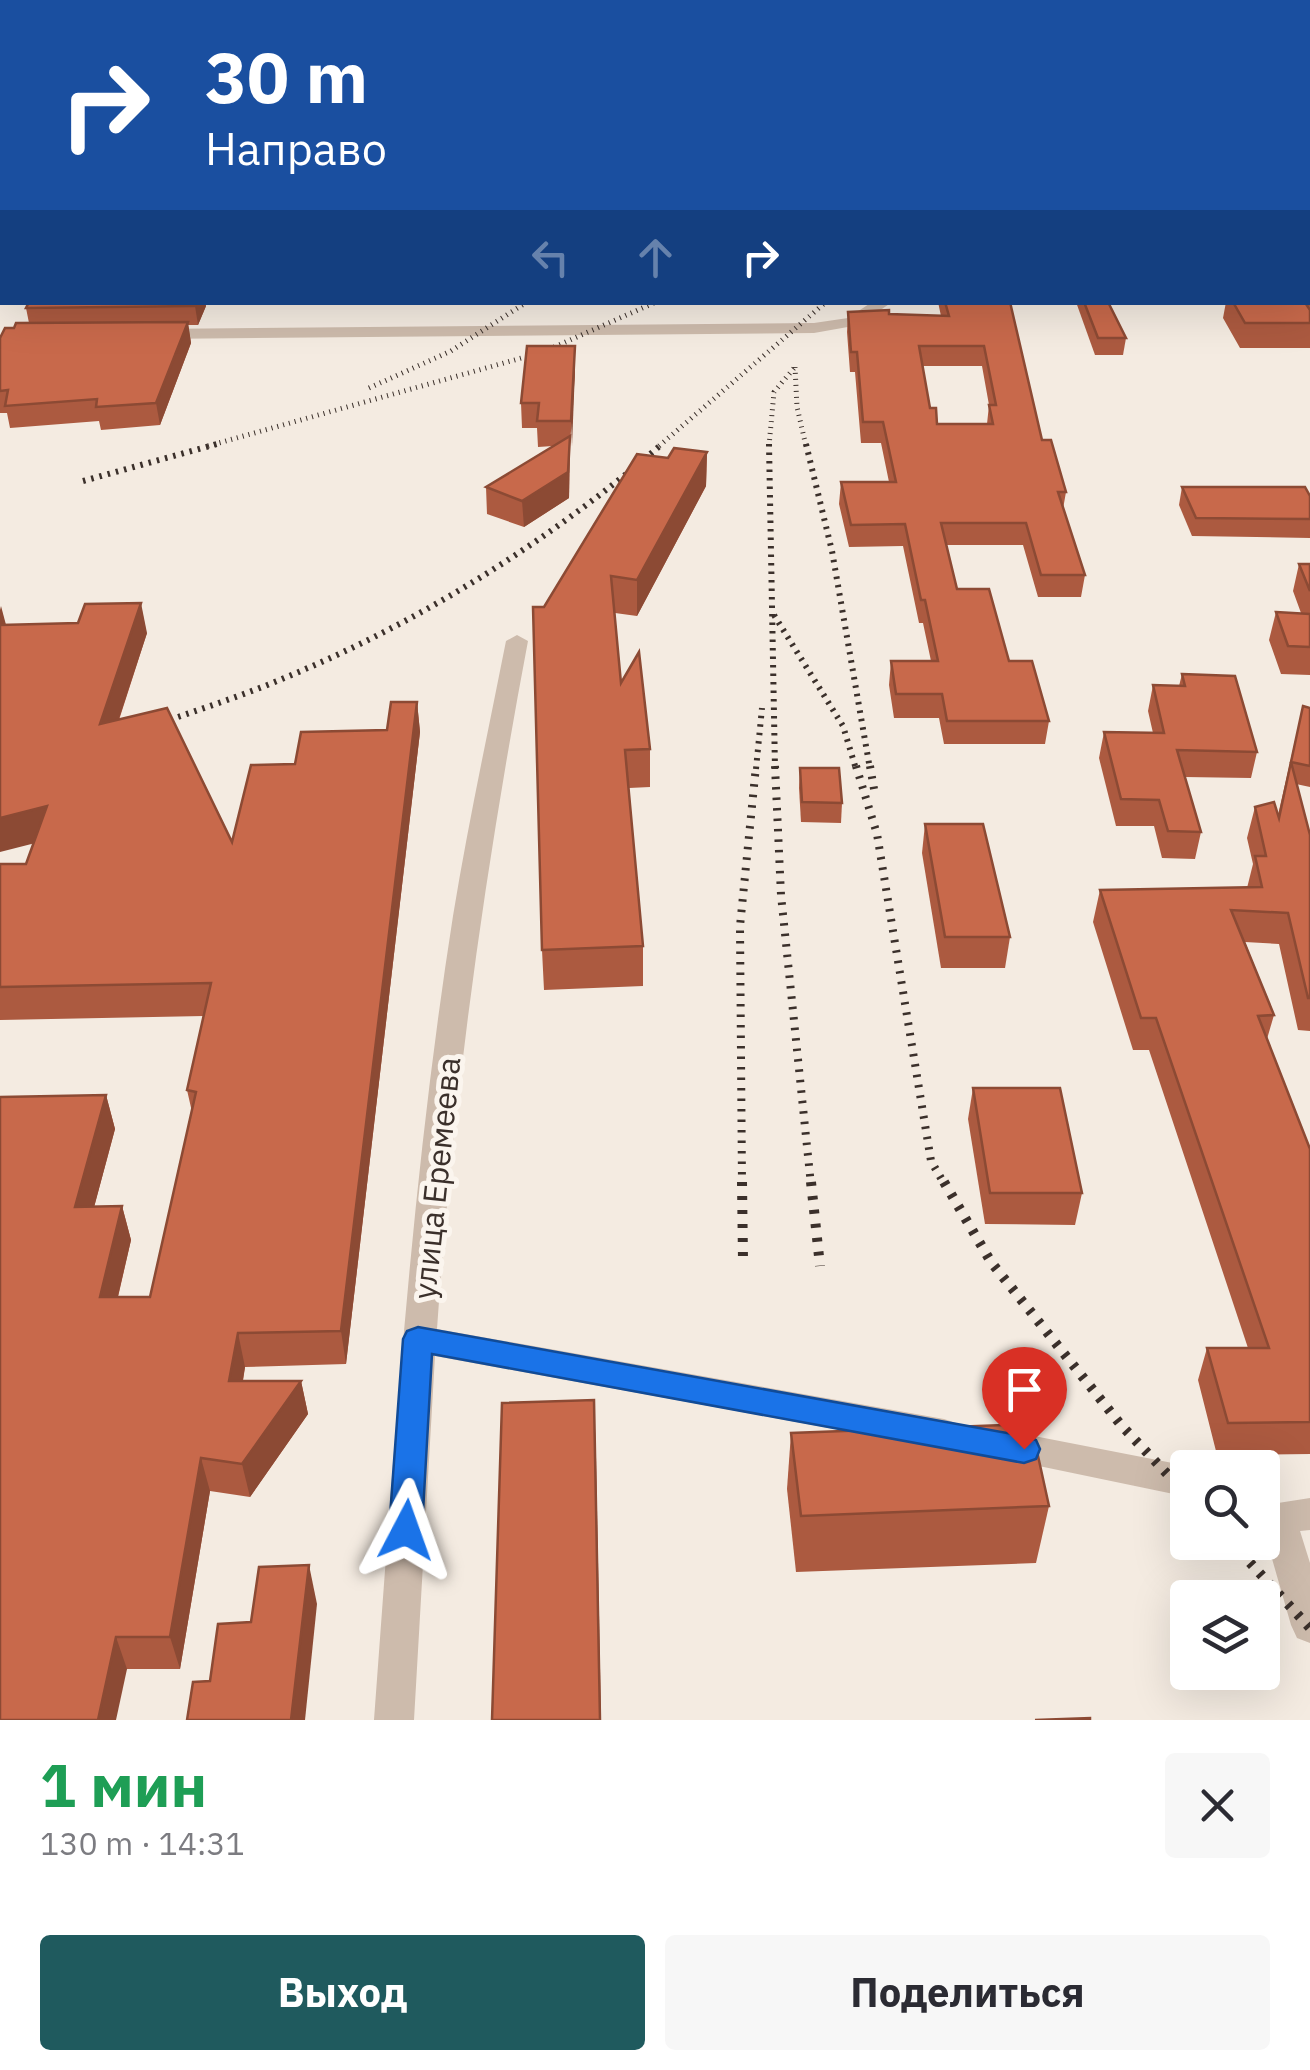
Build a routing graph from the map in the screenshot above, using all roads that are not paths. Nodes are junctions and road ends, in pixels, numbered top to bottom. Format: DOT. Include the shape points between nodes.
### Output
graph roads {
  1 [pos="879,305"];
  2 [pos="140,334"];
  3 [pos="517,641"];
  4 [pos="418,1339"];
  5 [pos="1170,1479"];
  6 [pos="1284,1512"];
  7 [pos="1310,1626"];
  8 [pos="394,1720"];
  1 -- 2 [label="street" via="853,322 814,328"];
  3 -- 4 [label="street, улица Еремеева" via="465,922"];
  4 -- 5 [label="street"];
  4 -- 8 [label="street, улица Еремеева"];
  6 -- 7 [label="street"];
}
